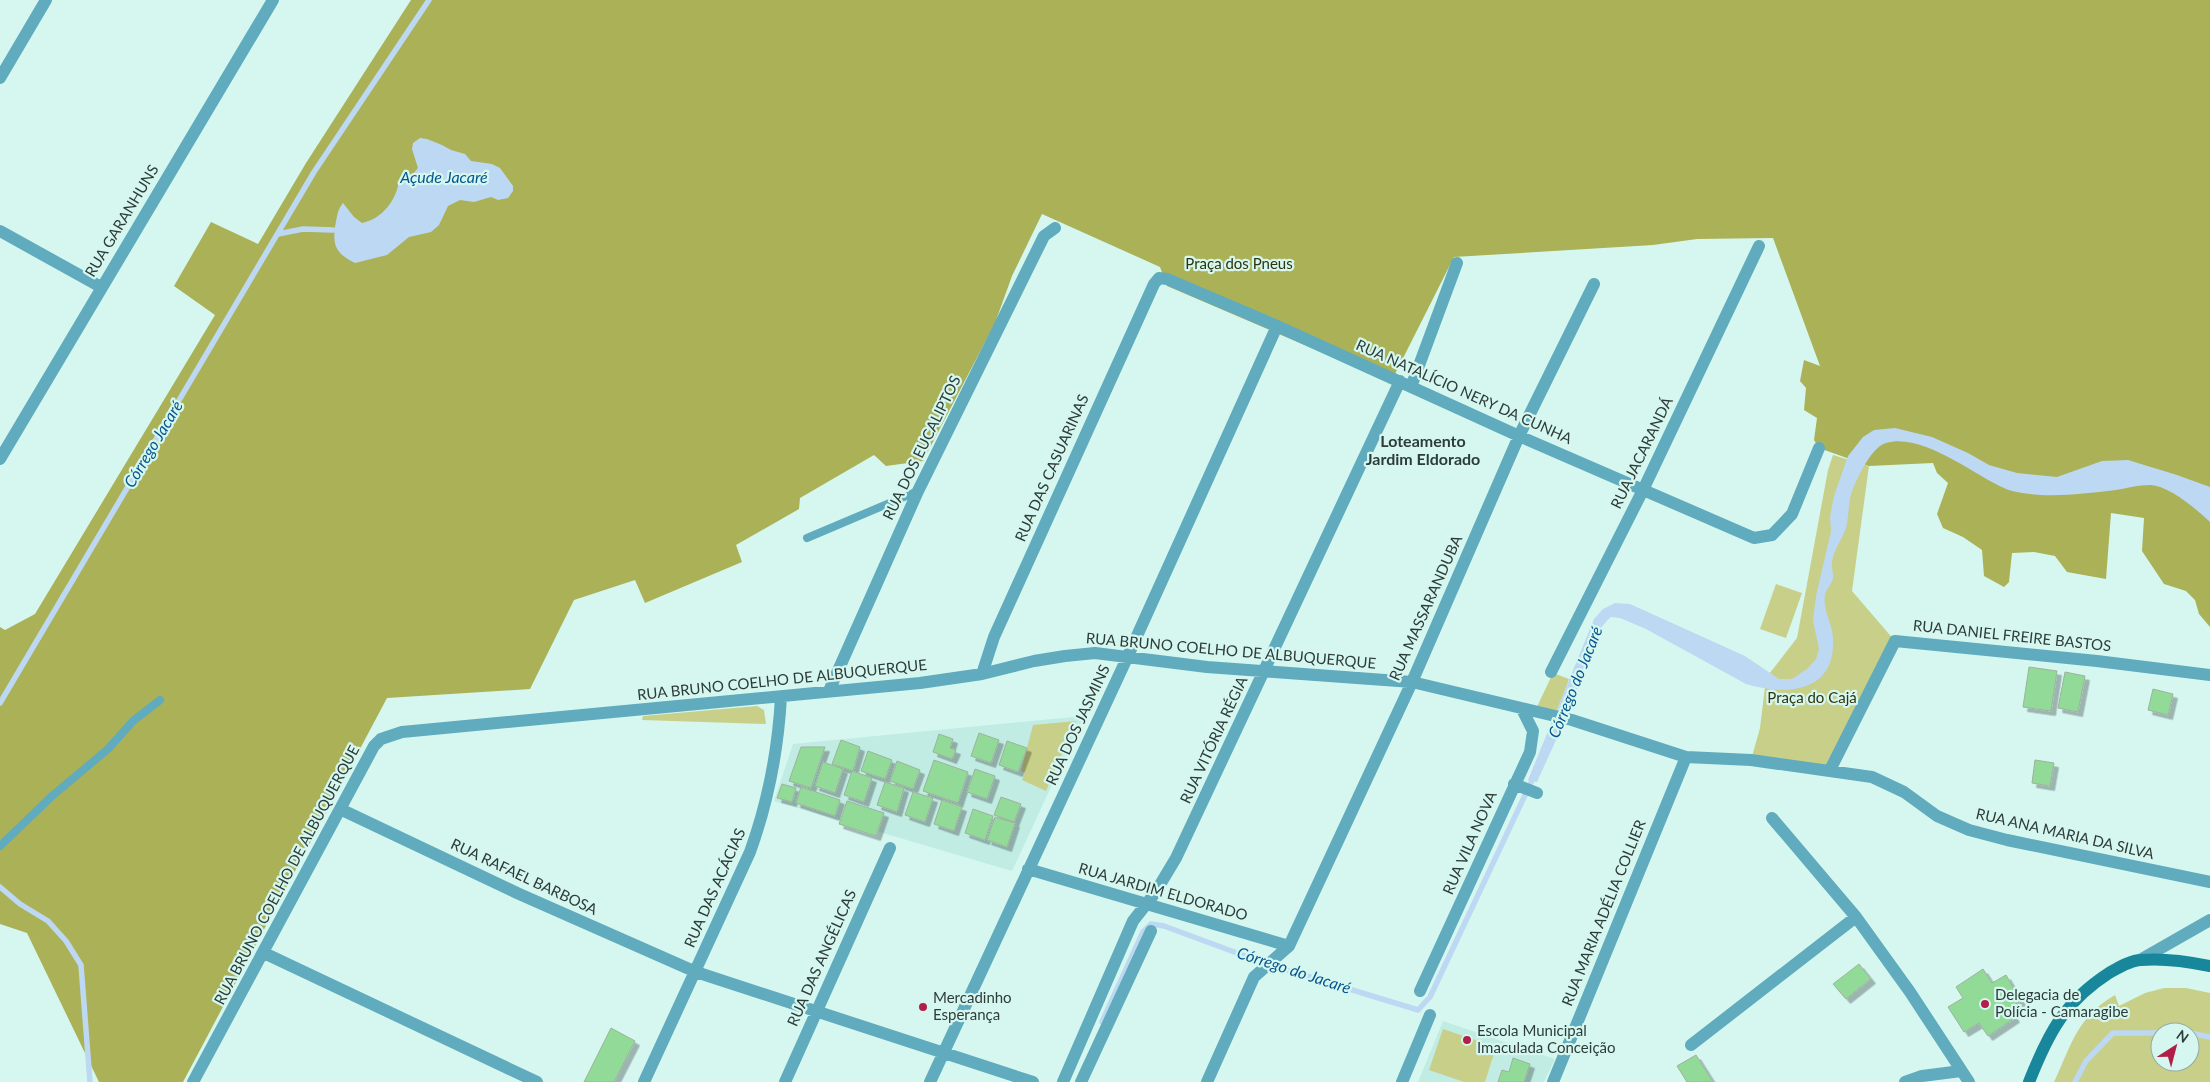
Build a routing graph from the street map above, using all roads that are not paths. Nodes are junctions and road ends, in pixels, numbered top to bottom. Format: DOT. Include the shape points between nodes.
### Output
graph roads {
  1 [pos="46,0"];
  2 [pos="273,0"];
  3 [pos="0,78"];
  4 [pos="1055,228"];
  5 [pos="0,231"];
  6 [pos="1759,246"];
  7 [pos="1457,263"];
  8 [pos="1159,278"];
  9 [pos="1594,284"];
  10 [pos="101,287"];
  11 [pos="1277,326"];
  12 [pos="1406,384"];
  13 [pos="1519,436"];
  14 [pos="1819,448"];
  15 [pos="0,459"];
  16 [pos="1643,490"];
  17 [pos="918,491"];
  18 [pos="807,538"];
  19 [pos="1127,658"];
  20 [pos="1265,670"];
  21 [pos="1551,672"];
  22 [pos="982,674"];
  23 [pos="2210,674"];
  24 [pos="1412,682"];
  25 [pos="829,690"];
  26 [pos="781,697"];
  27 [pos="160,700"];
  28 [pos="1527,710"];
  29 [pos="1572,720"];
  30 [pos="1686,757"];
  31 [pos="1830,770"];
  32 [pos="1516,785"];
  33 [pos="1535,792"];
  34 [pos="340,809"];
  35 [pos="1772,818"];
  36 [pos="0,846"];
  37 [pos="890,848"];
  38 [pos="1028,869"];
  39 [pos="2210,882"];
  40 [pos="1145,904"];
  41 [pos="1856,917"];
  42 [pos="2210,920"];
  43 [pos="1151,931"];
  44 [pos="1287,948"];
  45 [pos="264,953"];
  46 [pos="2140,960"];
  47 [pos="2210,966"];
  48 [pos="696,972"];
  49 [pos="1420,991"];
  50 [pos="816,1010"];
  51 [pos="1430,1015"];
  52 [pos="1690,1045"];
  53 [pos="943,1052"];
  54 [pos="1961,1071"];
  55 [pos="192,1082"];
  56 [pos="538,1082"];
  57 [pos="644,1082"];
  58 [pos="785,1082"];
  59 [pos="930,1082"];
  60 [pos="1033,1082"];
  61 [pos="1063,1082"];
  62 [pos="1081,1082"];
  63 [pos="1207,1082"];
  64 [pos="1402,1082"];
  65 [pos="1553,1082"];
  66 [pos="1905,1082"];
  67 [pos="1968,1082"];
  68 [pos="2029,1082"];
  1 -- 3 [label="street"];
  2 -- 10 [label="street, RUA GARANHUNS"];
  4 -- 17 [label="street, RUA DOS EUCALIPTOS" via="1044,236"];
  5 -- 10 [label="street"];
  6 -- 16 [label="street, RUA JACARANDÁ"];
  7 -- 12 [label="street, RUA VITÓRIA RÉGIA"];
  8 -- 11 [label="street, RUA NATALÍCIO NERY DA CUNHA"];
  8 -- 22 [label="street, RUA DAS CASUARINAS" via="994,637"];
  9 -- 13 [label="street, RUA MASSARANDUBA"];
  10 -- 15 [label="street, RUA GARANHUNS"];
  11 -- 12 [label="street, RUA NATALÍCIO NERY DA CUNHA"];
  11 -- 19 [label="street, RUA DOS JASMINS"];
  12 -- 13 [label="street, RUA NATALÍCIO NERY DA CUNHA"];
  12 -- 20 [label="street, RUA VITÓRIA RÉGIA"];
  13 -- 16 [label="street, RUA NATALÍCIO NERY DA CUNHA"];
  13 -- 24 [label="street, RUA MASSARANDUBA"];
  14 -- 16 [label="street, RUA NATALÍCIO NERY DA CUNHA" via="1792,514 1772,535 1754,538"];
  16 -- 21 [label="street, RUA JACARANDÁ"];
  17 -- 18 [label="lane"];
  17 -- 25 [label="street, RUA DOS EUCALIPTOS"];
  19 -- 20 [label="street, RUA BRUNO COELHO DE ALBUQUERQUE"];
  19 -- 22 [label="street, RUA BRUNO COELHO DE ALBUQUERQUE" via="1095,653 1065,656"];
  19 -- 38 [label="street, RUA DOS JASMINS"];
  20 -- 24 [label="street, RUA BRUNO COELHO DE ALBUQUERQUE"];
  20 -- 40 [label="street, RUA VITÓRIA RÉGIA" via="1176,858 1156,893"];
  22 -- 25 [label="street, RUA BRUNO COELHO DE ALBUQUERQUE" via="920,684"];
  23 -- 31 [label="street, RUA DANIEL FREIRE BASTOS" via="1894,641"];
  24 -- 28 [label="street, RUA BRUNO COELHO DE ALBUQUERQUE"];
  24 -- 44 [label="street, RUA MASSARANDUBA"];
  25 -- 26 [label="street, RUA BRUNO COELHO DE ALBUQUERQUE"];
  26 -- 34 [label="street, RUA BRUNO COELHO DE ALBUQUERQUE" via="391,734 374,746"];
  26 -- 48 [label="street, RUA DAS ACÁCIAS" via="779,737 762,818"];
  27 -- 36 [label="lane"];
  28 -- 29 [label="street, RUA BRUNO COELHO DE ALBUQUERQUE"];
  28 -- 32 [label="street, RUA VILA NOVA" via="1533,742"];
  29 -- 30 [label="street, RUA ANA MARIA DA SILVA"];
  30 -- 31 [label="street, RUA ANA MARIA DA SILVA" via="1751,760"];
  30 -- 65 [label="street, RUA MARIA ADÉLIA COLLIER"];
  31 -- 39 [label="street, RUA ANA MARIA DA SILVA" via="1872,777 1904,792 1937,816 1969,830"];
  32 -- 33 [label="street"];
  32 -- 49 [label="street, RUA VILA NOVA"];
  34 -- 45 [label="street, RUA BRUNO COELHO DE ALBUQUERQUE"];
  34 -- 48 [label="street, RUA RAFAEL BARBOSA" via="517,893"];
  35 -- 41 [label="street"];
  37 -- 50 [label="street, RUA DAS ANGÉLICAS"];
  38 -- 40 [label="street, RUA JARDIM ELDORADO"];
  38 -- 53 [label="street, RUA DOS JASMINS"];
  40 -- 44 [label="street, RUA JARDIM ELDORADO"];
  40 -- 61 [label="street, RUA VITÓRIA RÉGIA" via="1133,921"];
  41 -- 52 [label="street"];
  41 -- 54 [label="street"];
  42 -- 46 [label="street"];
  43 -- 62 [label="street"];
  44 -- 63 [label="street" via="1254,977"];
  45 -- 55 [label="street, RUA BRUNO COELHO DE ALBUQUERQUE"];
  45 -- 56 [label="street"];
  46 -- 47 [label="street"];
  46 -- 68 [label="street" via="2093,984 2069,1006 2056,1023"];
  48 -- 50 [label="street, RUA RAFAEL BARBOSA"];
  48 -- 57 [label="street, RUA DAS ACÁCIAS"];
  50 -- 53 [label="street, RUA RAFAEL BARBOSA"];
  50 -- 58 [label="street, RUA DAS ANGÉLICAS"];
  51 -- 64 [label="street"];
  53 -- 59 [label="street, RUA DOS JASMINS"];
  53 -- 60 [label="street, RUA RAFAEL BARBOSA"];
  54 -- 66 [label="street" via="1922,1076"];
  54 -- 67 [label="street"];
}
